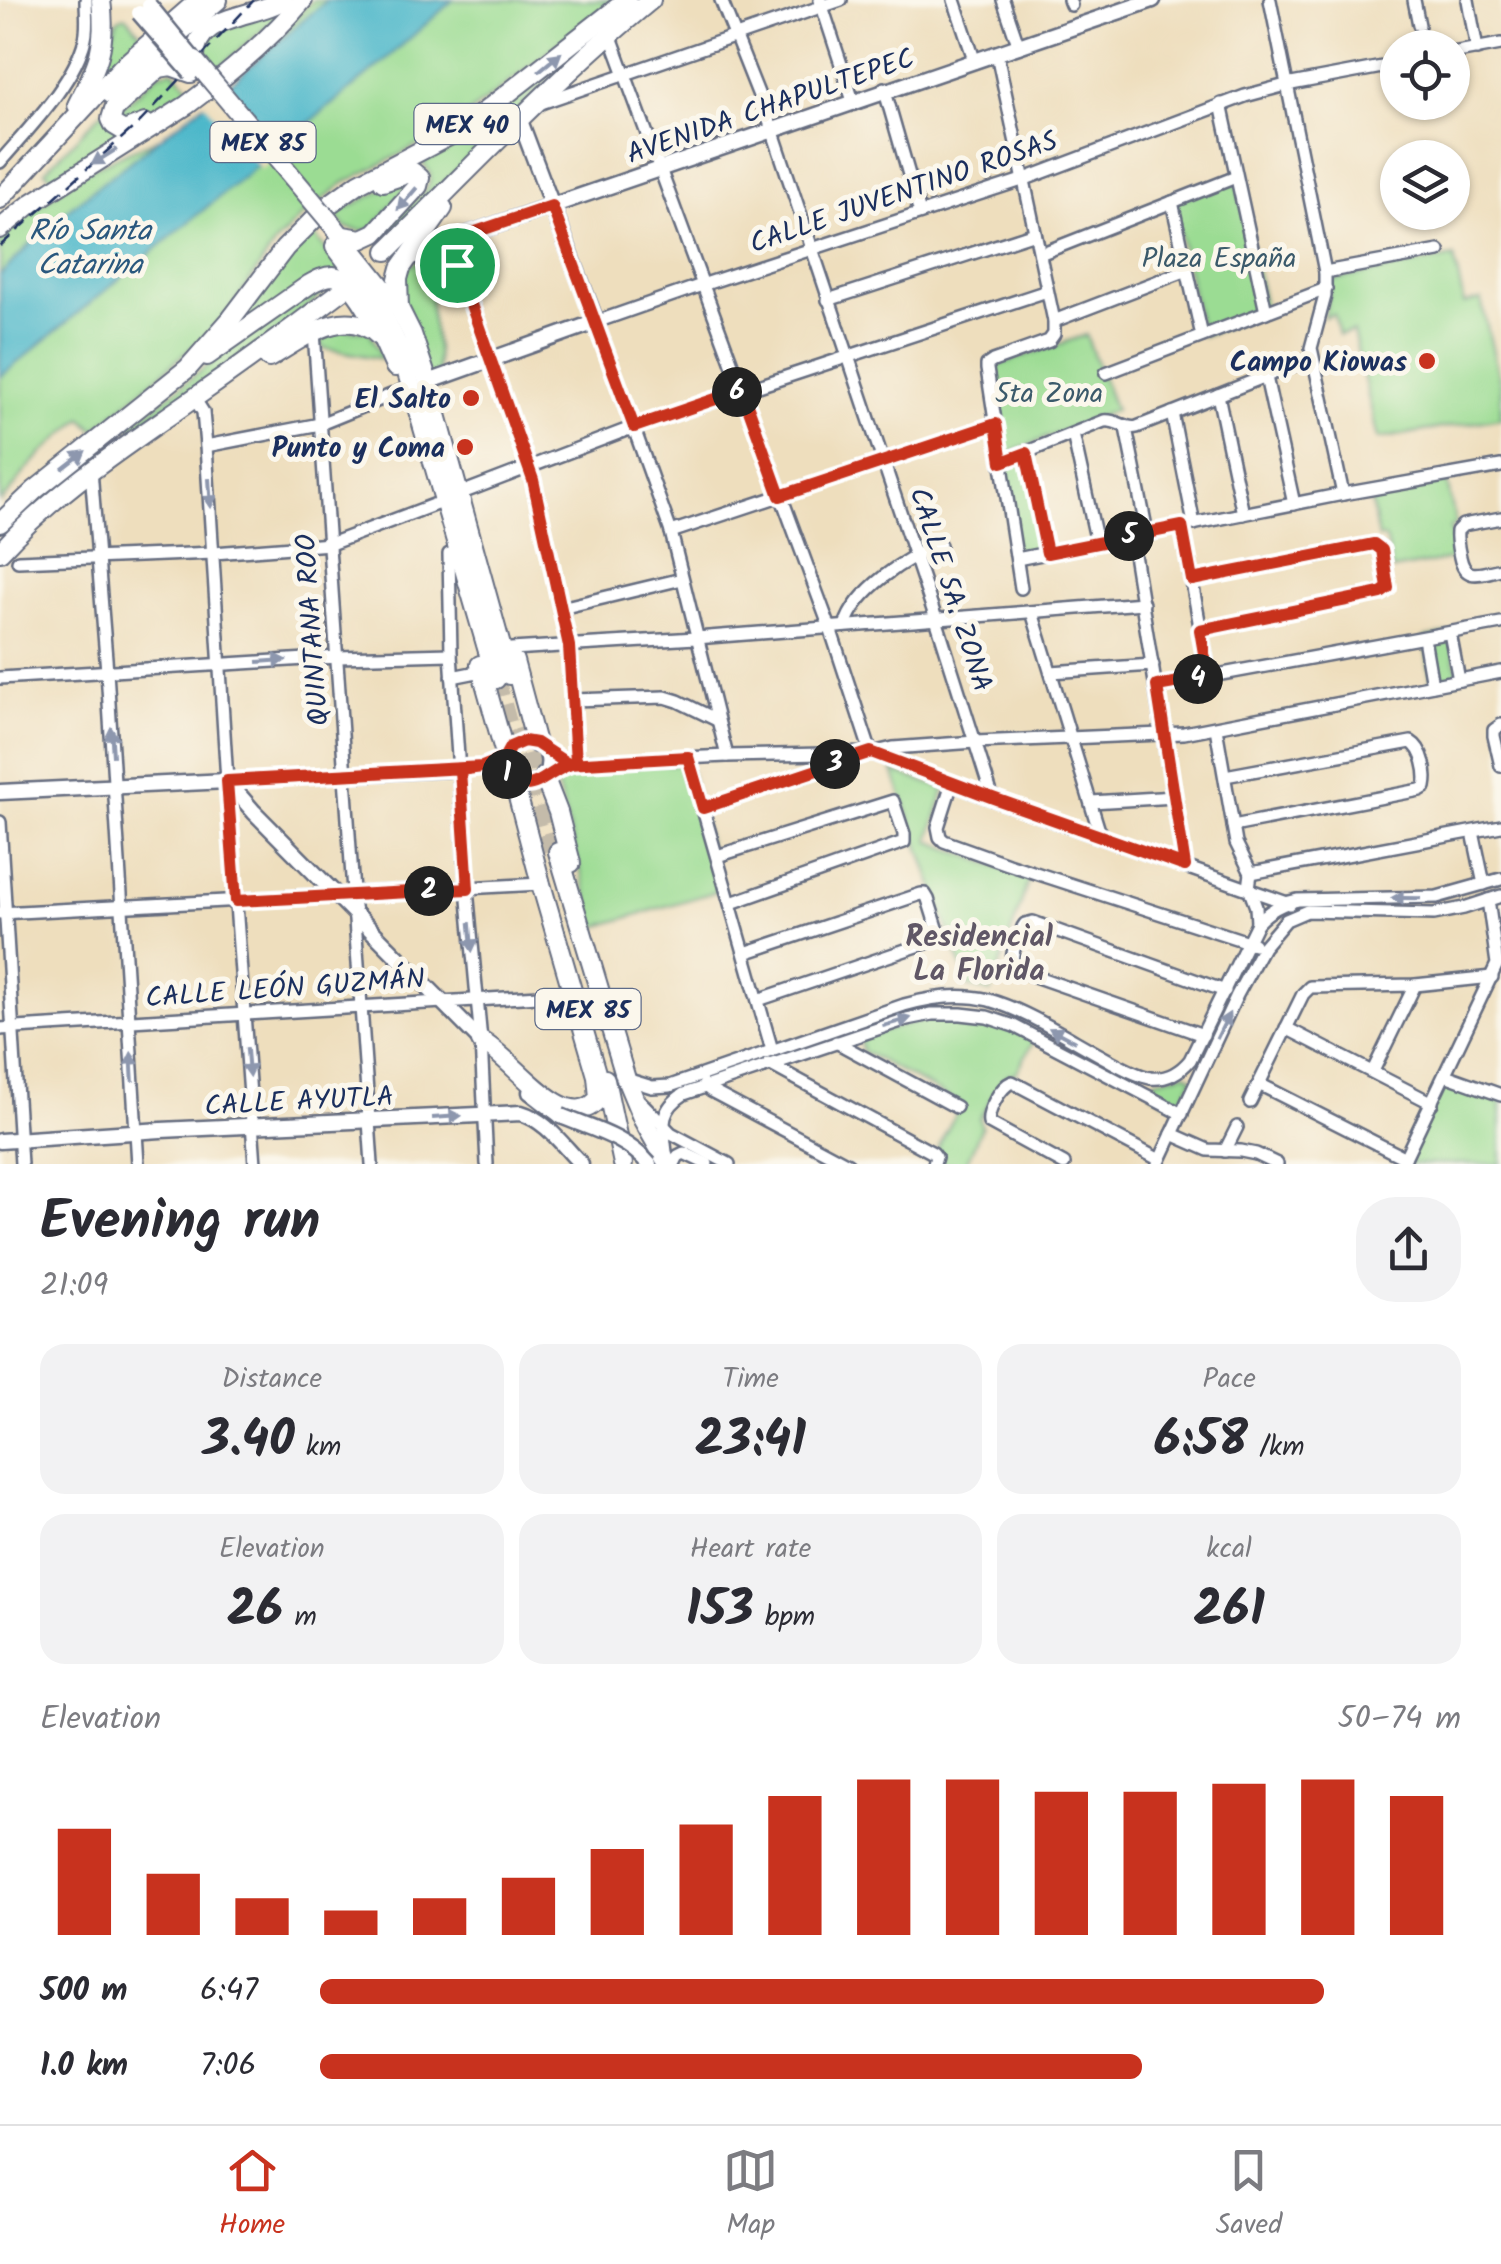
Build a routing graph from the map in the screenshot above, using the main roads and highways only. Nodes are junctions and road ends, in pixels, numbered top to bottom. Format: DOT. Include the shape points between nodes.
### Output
graph roads {
  1 [pos="101,0"];
  2 [pos="128,0"];
  3 [pos="199,0"];
  4 [pos="218,0"];
  5 [pos="303,0"];
  6 [pos="627,0"];
  7 [pos="651,0"];
  8 [pos="1145,1"];
  9 [pos="277,4"];
  10 [pos="144,6"];
  11 [pos="1018,44"];
  12 [pos="974,59"];
  13 [pos="193,67"];
  14 [pos="186,106"];
  15 [pos="525,112"];
  16 [pos="64,132"];
  17 [pos="479,160"];
  18 [pos="0,199"];
  19 [pos="551,204"];
  20 [pos="0,229"];
  21 [pos="332,230"];
  22 [pos="298,234"];
  23 [pos="387,250"];
  24 [pos="405,261"];
  25 [pos="342,290"];
  26 [pos="399,308"];
  27 [pos="383,340"];
  28 [pos="188,368"];
  29 [pos="223,378"];
  30 [pos="428,382"];
  31 [pos="412,395"];
  32 [pos="454,507"];
  33 [pos="0,523"];
  34 [pos="0,552"];
  35 [pos="496,675"];
  36 [pos="530,717"];
  37 [pos="500,733"];
  38 [pos="538,745"];
  39 [pos="544,776"];
  40 [pos="0,792"];
  41 [pos="228,799"];
  42 [pos="558,812"];
  43 [pos="524,817"];
  44 [pos="271,828"];
  45 [pos="573,997"];
  46 [pos="602,1000"];
  47 [pos="592,1024"];
  48 [pos="482,1042"];
  49 [pos="596,1058"];
  50 [pos="0,1141"];
  51 [pos="664,1163"];
  52 [pos="580,1164"];
  53 [pos="623,1164"];
  1 -- 16 [label="highway" via="100,56"];
  2 -- 10 [label="main road, MEX 85"];
  3 -- 16 [label="highway" via="121,68"];
  4 -- 16 [label="highway"];
  5 -- 14 [label="highway" via="250,55"];
  22 -- 6 [label="highway, MEX 40, one-way" via="348,190 480,115"];
  7 -- 15 [label="highway, MEX 40"];
  8 -- 11 [label="main road, AVENIDA CHAPULTEPEC"];
  9 -- 13 [label="highway" via="210,27 196,42"];
  10 -- 13 [label="main road, MEX 85, bridge"];
  11 -- 12 [label="main road"];
  11 -- 12 [label="main road, AVENIDA CHAPULTEPEC"];
  12 -- 19 [label="main road, AVENIDA CHAPULTEPEC"];
  13 -- 14 [label="highway" via="159,68 112,118 124,131"];
  13 -- 21 [label="highway, MEX 85, bridge"];
  14 -- 20 [label="highway, one-way"];
  15 -- 17 [label="highway, MEX 40"];
  15 -- 19 [label="main road"];
  16 -- 18 [label="highway"];
  17 -- 23 [label="highway, MEX 40"];
  17 -- 24 [label="highway"];
  19 -- 24 [label="main road, AVENIDA CHAPULTEPEC"];
  19 -- 30 [label="main road, CALLE JUVENTINO ROSAS" via="596,322"];
  22 -- 21 [label="highway, one-way" via="364,192 407,172 418,174 418,186 376,233 362,238"];
  21 -- 26 [label="highway, MEX 85"];
  21 -- 31 [label="highway, MEX 85" via="383,312"];
  22 -- 28 [label="highway, MEX 40"];
  24 -- 26 [label="highway"];
  25 -- 29 [label="highway"];
  26 -- 30 [label="highway, MEX 85"];
  27 -- 28 [label="highway" via="348,286 326,277"];
  27 -- 29 [label="highway" via="368,327 335,323"];
  27 -- 31 [label="highway"];
  33 -- 28 [label="highway, MEX 40, one-way"];
  29 -- 34 [label="highway" via="91,470"];
  30 -- 32 [label="highway, MEX 85"];
  31 -- 32 [label="highway, MEX 85"];
  32 -- 35 [label="highway, MEX 85"];
  32 -- 35 [label="highway" via="449,554"];
  32 -- 36 [label="highway" via="481,541"];
  35 -- 37 [label="highway"];
  36 -- 37 [label="highway" via="518,730"];
  36 -- 38 [label="highway"];
  37 -- 43 [label="highway"];
  39 -- 42 [label="highway"];
  40 -- 44 [label="main road" via="227,781"];
  41 -- 44 [label="main road"];
  42 -- 43 [label="highway" via="540,802"];
  42 -- 46 [label="highway"];
  43 -- 45 [label="highway"];
  44 -- 48 [label="main road"];
  45 -- 47 [label="highway"];
  45 -- 49 [label="highway"];
  46 -- 47 [label="highway, MEX 85" via="552,854"];
  46 -- 51 [label="highway, MEX 85" via="628,1084"];
  47 -- 49 [label="highway, MEX 85"];
  48 -- 49 [label="highway" via="574,1111 598,1098"];
  48 -- 51 [label="main road, bridge" via="561,1116"];
  49 -- 53 [label="highway, MEX 85"];
  50 -- 52 [label="main road, CALLE AYUTLA, one-way" via="521,1113 543,1124"];
}
